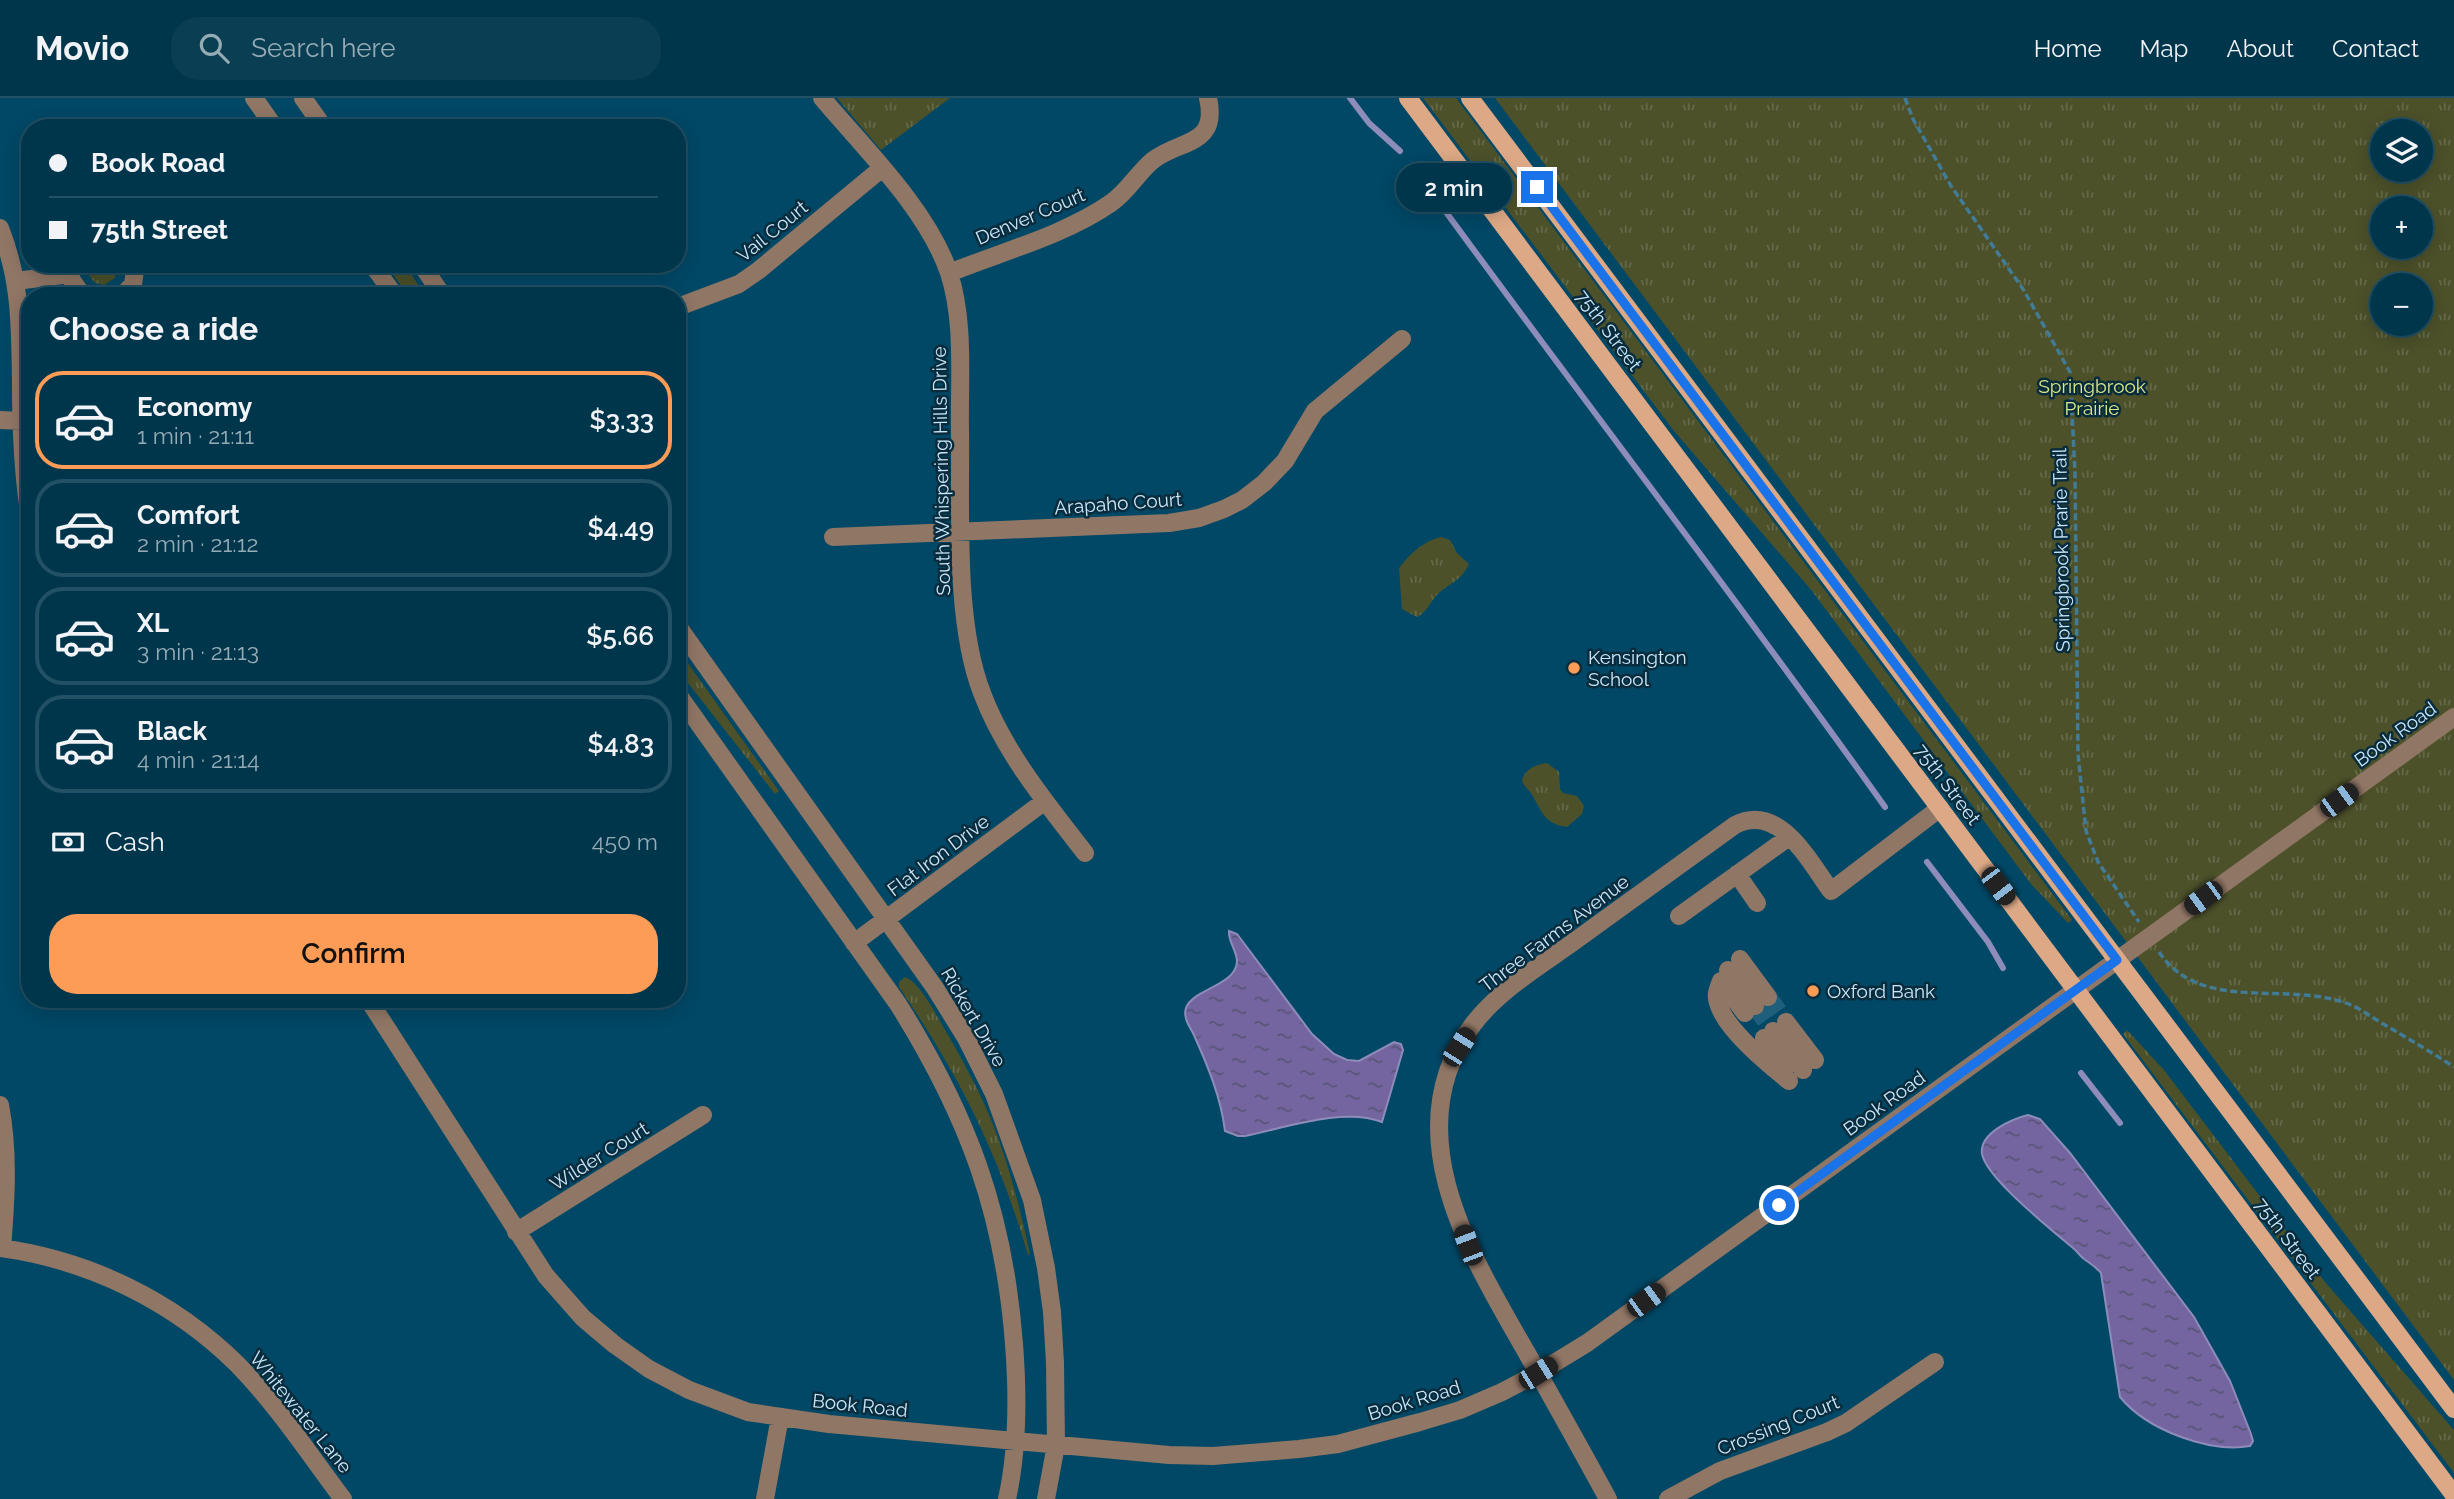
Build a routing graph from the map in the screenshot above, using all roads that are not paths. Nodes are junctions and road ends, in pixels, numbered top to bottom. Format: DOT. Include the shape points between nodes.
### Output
graph roads {
  1 [pos="254,98"];
  2 [pos="303,98"];
  3 [pos="822,98"];
  4 [pos="1208,98"];
  5 [pos="1408,98"];
  6 [pos="1470,98"];
  7 [pos="269,119"];
  8 [pos="318,119"];
  9 [pos="881,169"];
  10 [pos="0,228"];
  11 [pos="52,273"];
  12 [pos="949,273"];
  13 [pos="16,281"];
  14 [pos="686,304"];
  15 [pos="21,332"];
  16 [pos="1402,339"];
  17 [pos="0,420"];
  18 [pos="21,421"];
  19 [pos="962,533"];
  20 [pos="832,537"];
  21 [pos="686,638"];
  22 [pos="686,706"];
  23 [pos="2454,717"];
  24 [pos="1045,801"];
  25 [pos="1940,808"];
  26 [pos="1789,837"];
  27 [pos="1085,853"];
  28 [pos="1737,874"];
  29 [pos="1757,903"];
  30 [pos="1679,916"];
  31 [pos="887,920"];
  32 [pos="854,943"];
  33 [pos="2117,960"];
  34 [pos="1730,970"];
  35 [pos="2076,990"];
  36 [pos="374,1008"];
  37 [pos="1802,1071"];
  38 [pos="0,1105"];
  39 [pos="703,1115"];
  40 [pos="516,1232"];
  41 [pos="1,1248"];
  42 [pos="1935,1362"];
  43 [pos="1538,1373"];
  44 [pos="2454,1409"];
  45 [pos="779,1417"];
  46 [pos="1015,1441"];
  47 [pos="1056,1445"];
  48 [pos="2454,1495"];
  49 [pos="343,1499"];
  50 [pos="765,1499"];
  51 [pos="1007,1499"];
  52 [pos="1046,1499"];
  53 [pos="1608,1499"];
  54 [pos="1668,1499"];
  1 -- 7 [label="street"];
  2 -- 8 [label="street"];
  3 -- 9 [label="street, South Whispering Hills Drive"];
  4 -- 12 [label="street, Denver Court" via="1210,125 1202,134 1153,161 1111,203"];
  5 -- 25 [label="main road, 75th Street"];
  6 -- 33 [label="main road, 75th Street"];
  9 -- 12 [label="street, South Whispering Hills Drive" via="916,212"];
  9 -- 14 [label="street, Vail Court" via="760,270 739,284"];
  10 -- 13 [label="street"];
  11 -- 13 [label="street"];
  12 -- 19 [label="street, South Whispering Hills Drive" via="959,340"];
  13 -- 15 [label="street"];
  16 -- 19 [label="street, Arapaho Court" via="1315,411 1285,461 1264,483 1242,500 1199,519"];
  17 -- 18 [label="street"];
  19 -- 20 [label="street, Arapaho Court"];
  19 -- 24 [label="street, South Whispering Hills Drive" via="964,592 982,695"];
  21 -- 31 [label="street, Rickert Drive"];
  22 -- 32 [label="street"];
  23 -- 33 [label="street, Book Road"];
  24 -- 27 [label="street, South Whispering Hills Drive"];
  24 -- 31 [label="street, Flat Iron Drive"];
  25 -- 26 [label="street, Three Farms Avenue" via="1831,891"];
  25 -- 35 [label="main road, 75th Street"];
  26 -- 28 [label="street"];
  26 -- 43 [label="street, Three Farms Avenue" via="1771,822 1757,818 1735,825 1512,986 1474,1024 1448,1071 1438,1126 1447,1188 1468,1245"];
  28 -- 29 [label="street"];
  28 -- 30 [label="street"];
  31 -- 32 [label="street, Flat Iron Drive"];
  31 -- 47 [label="street, Rickert Drive" via="966,1038 994,1094 1032,1200 1052,1312"];
  32 -- 46 [label="street" via="927,1051 980,1170 1010,1295"];
  33 -- 35 [label="street, Book Road"];
  33 -- 44 [label="main road, 75th Street"];
  34 -- 34 [label="street" via="1756,1005"];
  34 -- 37 [label="street" via="1716,993 1718,1005 1751,1049"];
  35 -- 43 [label="street, Book Road" via="1599,1335"];
  35 -- 48 [label="main road, 75th Street"];
  36 -- 40 [label="street, Book Road"];
  37 -- 37 [label="street" via="1774,1030"];
  38 -- 41 [label="street" via="7,1167"];
  39 -- 40 [label="street, Wilder Court"];
  40 -- 45 [label="street, Book Road" via="561,1296 626,1353 712,1400"];
  41 -- 49 [label="street, Whitewater Lane" via="68,1262 116,1281 208,1338 266,1398"];
  42 -- 54 [label="street, Crossing Court" via="1846,1423 1720,1471"];
  43 -- 47 [label="street, Book Road" via="1460,1410 1312,1448 1213,1456"];
  43 -- 53 [label="street, Three Farms Avenue"];
  45 -- 46 [label="street, Book Road"];
  45 -- 50 [label="street"];
  46 -- 47 [label="street, Book Road"];
  46 -- 51 [label="street"];
  47 -- 52 [label="street, Rickert Drive"];
}
